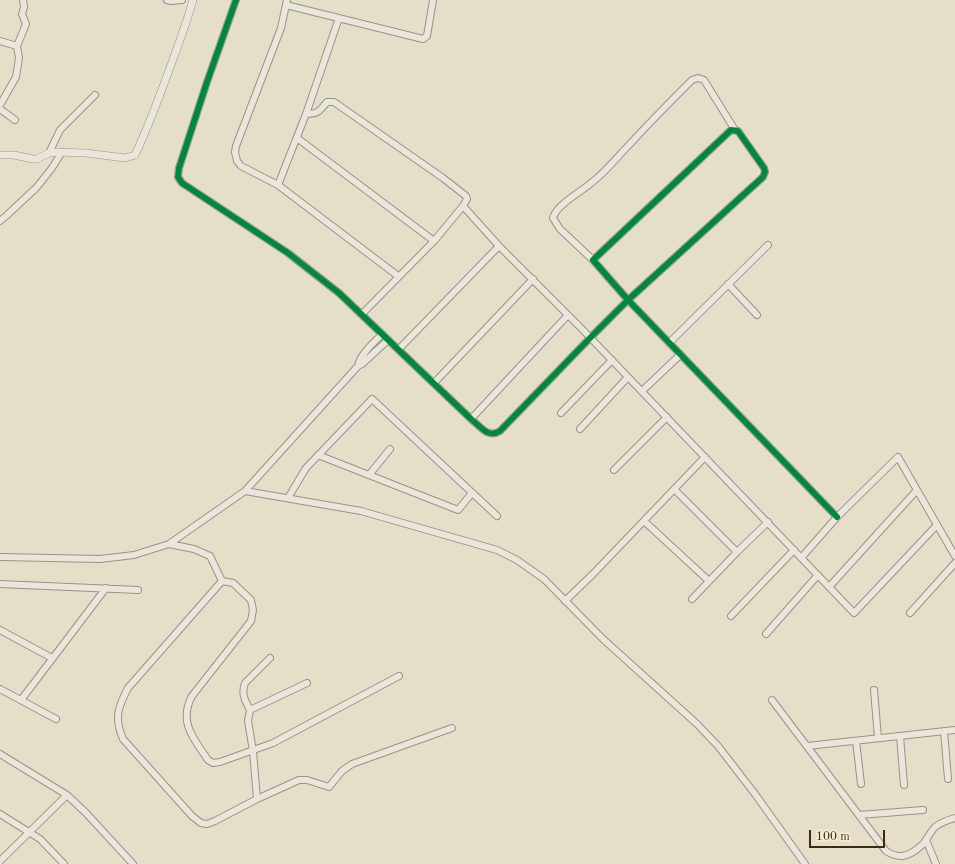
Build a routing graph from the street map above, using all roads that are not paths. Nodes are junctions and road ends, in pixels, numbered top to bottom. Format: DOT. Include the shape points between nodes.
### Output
graph roads {
  1 [pos="23,0"];
  2 [pos="167,0"];
  3 [pos="182,0"];
  4 [pos="193,0"];
  5 [pos="236,0"];
  6 [pos="433,0"];
  7 [pos="286,2"];
  8 [pos="339,18"];
  9 [pos="0,41"];
  10 [pos="18,46"];
  11 [pos="95,95"];
  12 [pos="0,105"];
  13 [pos="0,109"];
  14 [pos="306,114"];
  15 [pos="15,120"];
  16 [pos="735,130"];
  17 [pos="297,138"];
  18 [pos="62,152"];
  19 [pos="49,153"];
  20 [pos="0,155"];
  21 [pos="278,186"];
  22 [pos="463,206"];
  23 [pos="0,220"];
  24 [pos="434,241"];
  25 [pos="768,245"];
  26 [pos="499,246"];
  27 [pos="593,260"];
  28 [pos="398,276"];
  29 [pos="532,279"];
  30 [pos="728,284"];
  31 [pos="628,300"];
  32 [pos="362,314"];
  33 [pos="568,315"];
  34 [pos="757,315"];
  35 [pos="382,334"];
  36 [pos="590,338"];
  37 [pos="388,340"];
  38 [pos="669,343"];
  39 [pos="399,349"];
  40 [pos="680,354"];
  41 [pos="612,360"];
  42 [pos="358,366"];
  43 [pos="628,377"];
  44 [pos="434,384"];
  45 [pos="642,391"];
  46 [pos="561,413"];
  47 [pos="667,417"];
  48 [pos="471,419"];
  49 [pos="580,429"];
  50 [pos="390,449"];
  51 [pos="318,456"];
  52 [pos="705,457"];
  53 [pos="614,470"];
  54 [pos="369,475"];
  55 [pos="674,489"];
  56 [pos="917,490"];
  57 [pos="244,491"];
  58 [pos="472,493"];
  59 [pos="288,498"];
  60 [pos="497,516"];
  61 [pos="837,517"];
  62 [pos="644,521"];
  63 [pos="768,522"];
  64 [pos="937,525"];
  65 [pos="169,544"];
  66 [pos="794,550"];
  67 [pos="737,552"];
  68 [pos="955,556"];
  69 [pos="0,557"];
  70 [pos="801,558"];
  71 [pos="955,563"];
  72 [pos="818,575"];
  73 [pos="222,581"];
  74 [pos="709,581"];
  75 [pos="0,584"];
  76 [pos="829,587"];
  77 [pos="106,588"];
  78 [pos="138,590"];
  79 [pos="692,599"];
  80 [pos="565,602"];
  81 [pos="910,613"];
  82 [pos="731,616"];
  83 [pos="0,630"];
  84 [pos="766,634"];
  85 [pos="52,658"];
  86 [pos="270,658"];
  87 [pos="399,676"];
  88 [pos="307,683"];
  89 [pos="0,688"];
  90 [pos="874,690"];
  91 [pos="21,700"];
  92 [pos="772,700"];
  93 [pos="250,710"];
  94 [pos="56,719"];
  95 [pos="452,728"];
  96 [pos="955,730"];
  97 [pos="944,732"];
  98 [pos="900,736"];
  99 [pos="878,738"];
  100 [pos="856,741"];
  101 [pos="807,746"];
  102 [pos="253,751"];
  103 [pos="0,754"];
  104 [pos="948,779"];
  105 [pos="861,784"];
  106 [pos="904,785"];
  107 [pos="67,796"];
  108 [pos="257,799"];
  109 [pos="922,810"];
  110 [pos="0,814"];
  111 [pos="859,815"];
  112 [pos="955,818"];
  113 [pos="30,832"];
  114 [pos="926,840"];
  115 [pos="0,861"];
  116 [pos="64,864"];
  117 [pos="132,864"];
  118 [pos="805,864"];
  119 [pos="936,864"];
  1 -- 10 [label="street" via="22,14 26,24"];
  2 -- 3 [label="street"];
  4 -- 18 [label="street" via="177,49 135,155 125,158"];
  5 -- 32 [label="street" via="207,82 178,177 182,183 288,253"];
  6 -- 8 [label="street" via="426,36 423,39"];
  7 -- 8 [label="street"];
  7 -- 21 [label="street" via="281,28 235,152 241,166"];
  8 -- 14 [label="street"];
  9 -- 10 [label="street"];
  10 -- 12 [label="street" via="16,77"];
  11 -- 19 [label="street" via="60,130"];
  13 -- 15 [label="street"];
  14 -- 17 [label="street"];
  14 -- 22 [label="street" via="318,113 327,102 334,102 466,196"];
  16 -- 27 [label="street" via="731,130"];
  16 -- 27 [label="street" via="704,80 692,80 608,168 554,214 553,218 560,229"];
  16 -- 31 [label="street" via="764,168 763,177"];
  17 -- 21 [label="street"];
  17 -- 24 [label="street"];
  18 -- 19 [label="street"];
  18 -- 23 [label="street" via="37,186"];
  19 -- 20 [label="street" via="33,159"];
  21 -- 28 [label="street"];
  22 -- 24 [label="street"];
  22 -- 26 [label="street"];
  24 -- 28 [label="street"];
  25 -- 30 [label="street"];
  26 -- 29 [label="street"];
  26 -- 39 [label="street"];
  27 -- 31 [label="street"];
  28 -- 32 [label="street"];
  29 -- 33 [label="street"];
  29 -- 44 [label="street"];
  30 -- 34 [label="street"];
  30 -- 38 [label="street"];
  31 -- 36 [label="street"];
  31 -- 38 [label="street"];
  32 -- 35 [label="street"];
  33 -- 36 [label="street"];
  33 -- 48 [label="street"];
  35 -- 37 [label="street"];
  35 -- 42 [label="street" via="363,355"];
  36 -- 41 [label="street"];
  36 -- 48 [label="street" via="500,431 489,434"];
  37 -- 39 [label="street"];
  37 -- 42 [label="street"];
  38 -- 40 [label="street"];
  39 -- 44 [label="street"];
  40 -- 45 [label="street"];
  40 -- 61 [label="street"];
  41 -- 43 [label="street"];
  41 -- 46 [label="street"];
  42 -- 57 [label="street"];
  43 -- 45 [label="street"];
  43 -- 49 [label="street"];
  44 -- 48 [label="street"];
  45 -- 47 [label="street"];
  47 -- 52 [label="street"];
  47 -- 53 [label="street"];
  50 -- 54 [label="street"];
  51 -- 54 [label="street"];
  51 -- 58 [label="street" via="372,399"];
  51 -- 59 [label="street" via="306,468"];
  52 -- 55 [label="street"];
  52 -- 63 [label="street"];
  54 -- 58 [label="street" via="458,510"];
  55 -- 62 [label="street"];
  55 -- 67 [label="street"];
  56 -- 61 [label="street" via="898,457"];
  56 -- 64 [label="street"];
  56 -- 76 [label="street"];
  57 -- 59 [label="street"];
  57 -- 65 [label="street"];
  58 -- 60 [label="street"];
  59 -- 80 [label="street" via="361,511 497,550 544,579"];
  61 -- 70 [label="street"];
  62 -- 74 [label="street"];
  62 -- 80 [label="street"];
  63 -- 66 [label="street"];
  63 -- 67 [label="street"];
  64 -- 68 [label="street"];
  64 -- 76 [label="street" via="854,613"];
  65 -- 69 [label="street" via="134,555 100,559"];
  65 -- 73 [label="street" via="194,549 210,556"];
  66 -- 70 [label="street"];
  66 -- 82 [label="street"];
  67 -- 74 [label="street"];
  70 -- 72 [label="street"];
  71 -- 81 [label="street"];
  72 -- 76 [label="street"];
  72 -- 84 [label="street"];
  73 -- 102 [label="street" via="233,583 251,600 251,621 192,696 187,704 186,720 189,731 208,760 213,763"];
  73 -- 108 [label="street" via="128,688 120,704 119,730 123,739 201,823 215,821"];
  74 -- 79 [label="street"];
  75 -- 77 [label="street"];
  77 -- 78 [label="street"];
  77 -- 85 [label="street"];
  80 -- 118 [label="street" via="718,746"];
  83 -- 85 [label="street"];
  85 -- 91 [label="street"];
  86 -- 93 [label="street" via="243,688 243,698"];
  87 -- 102 [label="street"];
  88 -- 93 [label="street"];
  89 -- 91 [label="street"];
  90 -- 99 [label="street"];
  91 -- 94 [label="street"];
  92 -- 101 [label="street"];
  93 -- 102 [label="street" via="248,720"];
  95 -- 108 [label="street" via="352,764 342,771 329,787 299,780"];
  96 -- 97 [label="street"];
  97 -- 98 [label="street"];
  97 -- 104 [label="street"];
  98 -- 99 [label="street"];
  98 -- 106 [label="street"];
  99 -- 100 [label="street"];
  100 -- 101 [label="street"];
  100 -- 105 [label="street"];
  101 -- 111 [label="street"];
  102 -- 108 [label="street"];
  103 -- 107 [label="street"];
  107 -- 113 [label="street"];
  107 -- 117 [label="street"];
  109 -- 111 [label="street"];
  110 -- 113 [label="street"];
  111 -- 114 [label="street" via="886,851 896,856 909,854"];
  112 -- 114 [label="street" via="942,822"];
  113 -- 115 [label="street"];
  113 -- 116 [label="street"];
  114 -- 119 [label="street"];
}
